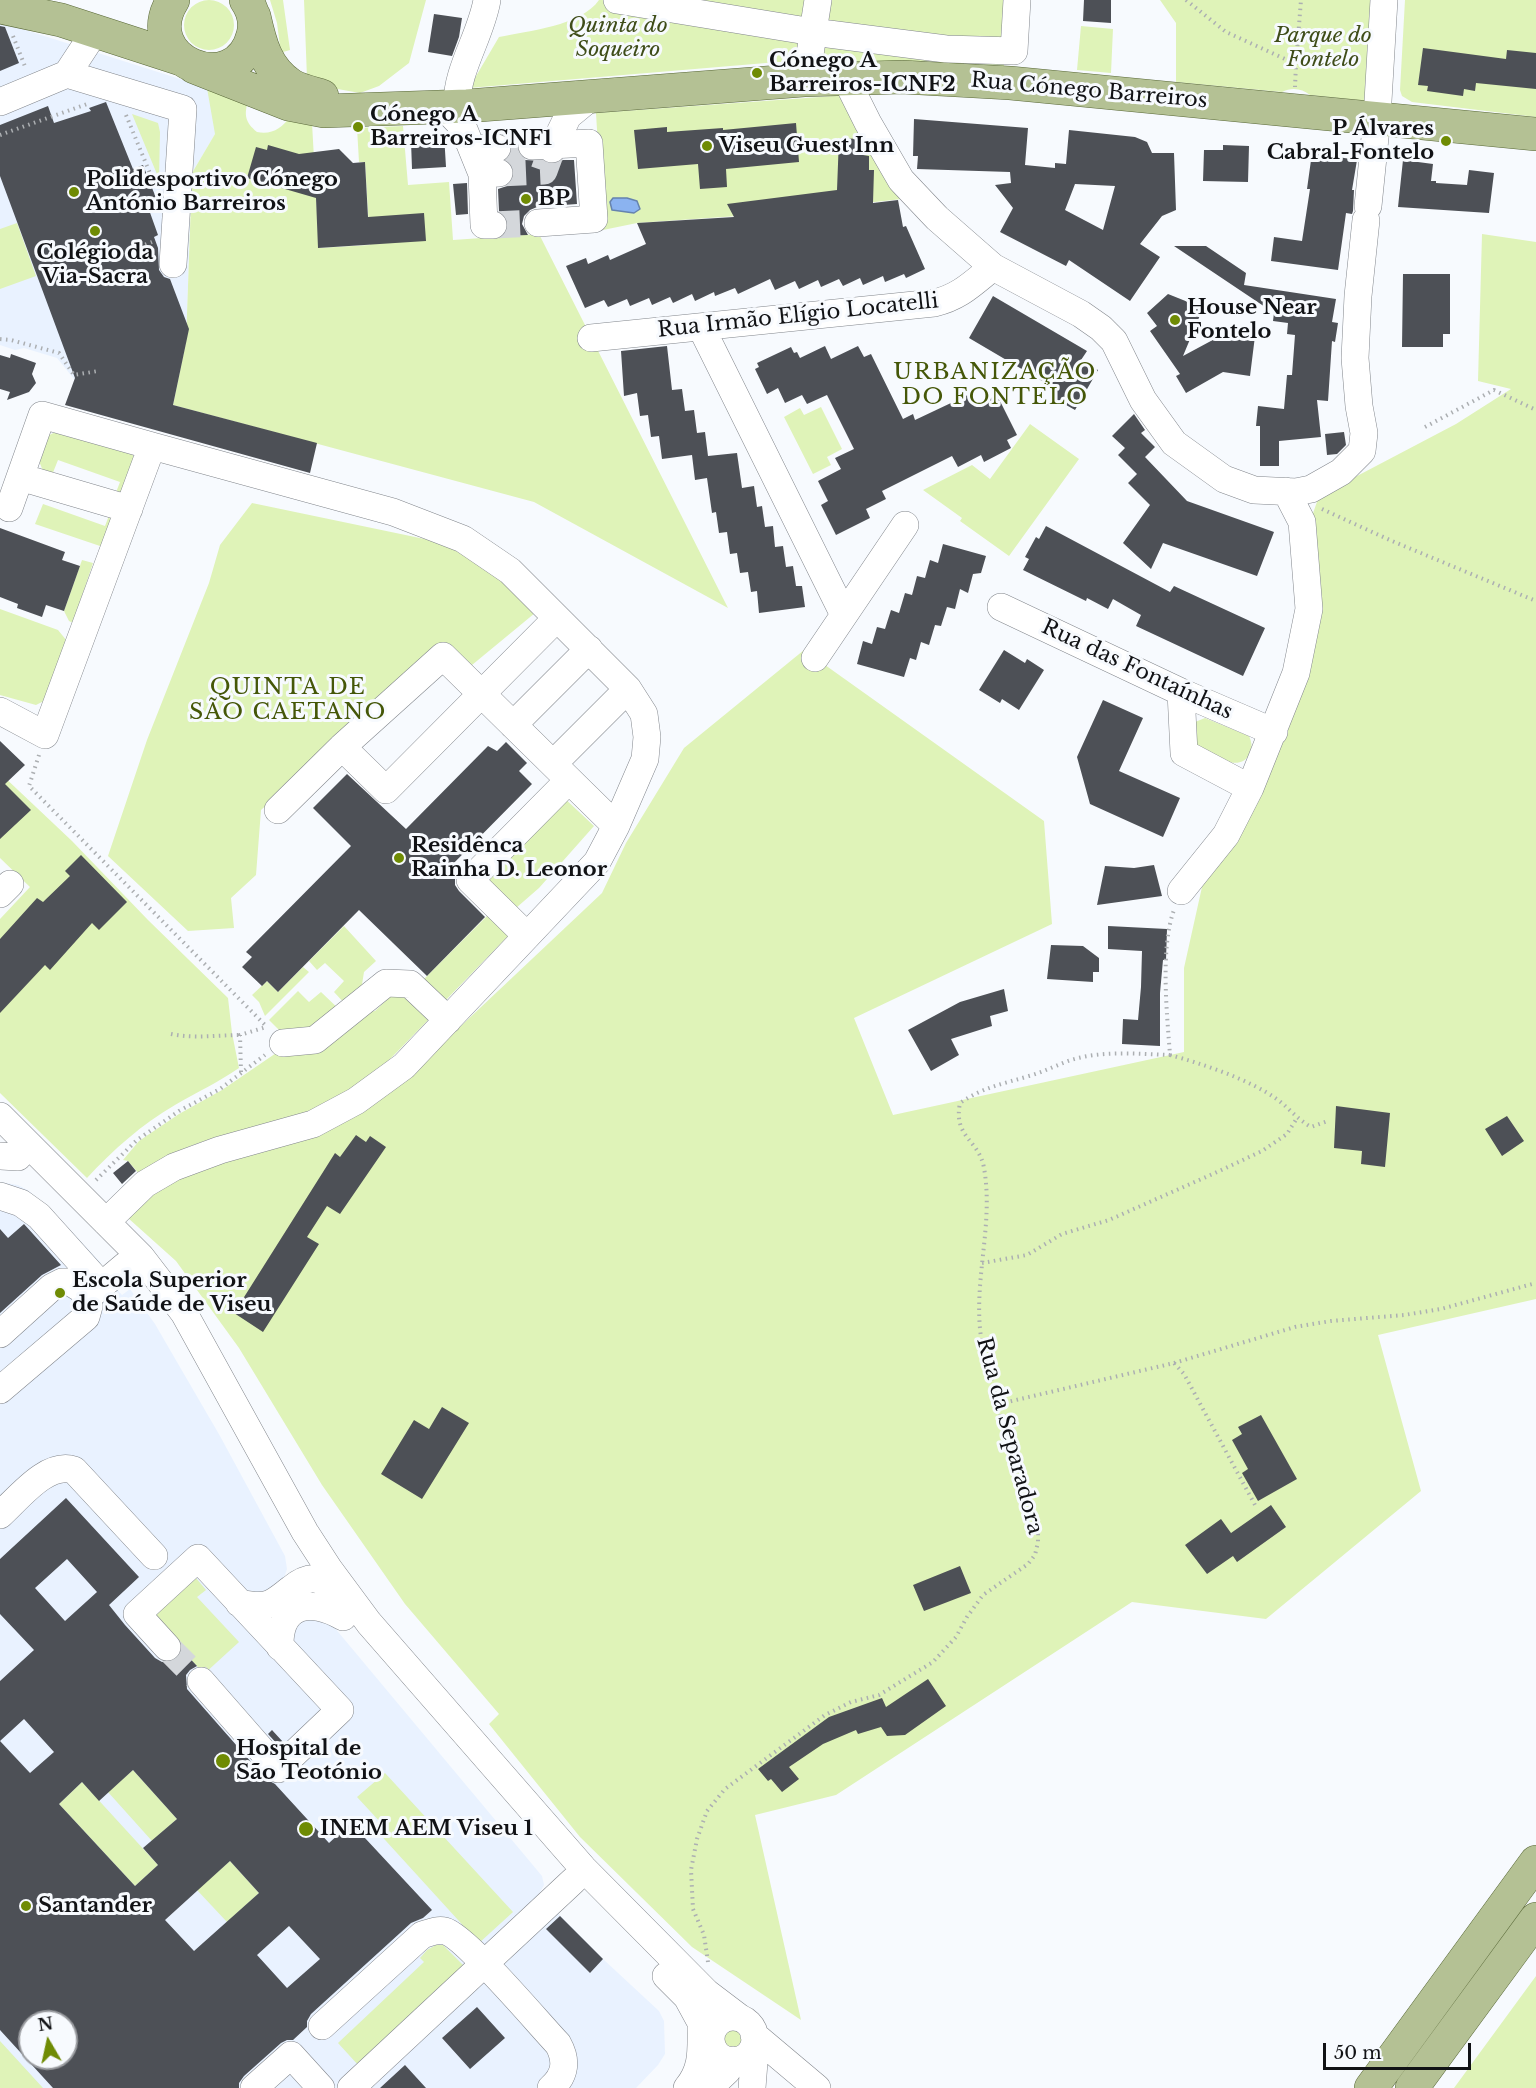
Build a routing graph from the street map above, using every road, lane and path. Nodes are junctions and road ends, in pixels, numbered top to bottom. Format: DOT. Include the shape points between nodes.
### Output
graph roads {
  1 [pos="173,0"];
  2 [pos="487,0"];
  3 [pos="617,0"];
  4 [pos="818,0"];
  5 [pos="1017,0"];
  6 [pos="1186,0"];
  7 [pos="1301,0"];
  8 [pos="1384,0"];
  9 [pos="250,8"];
  10 [pos="3,20"];
  11 [pos="93,30"];
  12 [pos="813,32"];
  13 [pos="187,63"];
  14 [pos="1296,64"];
  15 [pos="67,74"];
  16 [pos="846,79"];
  17 [pos="804,80"];
  18 [pos="34,88"];
  19 [pos="591,97"];
  20 [pos="0,102"];
  21 [pos="94,102"];
  22 [pos="451,107"];
  23 [pos="370,109"];
  24 [pos="1294,110"];
  25 [pos="124,111"];
  26 [pos="1377,118"];
  27 [pos="1536,134"];
  28 [pos="0,135"];
  29 [pos="156,185"];
  30 [pos="538,223"];
  31 [pos="493,225"];
  32 [pos="162,238"];
  33 [pos="134,249"];
  34 [pos="173,264"];
  35 [pos="993,267"];
  36 [pos="701,327"];
  37 [pos="591,338"];
  38 [pos="0,339"];
  39 [pos="98,371"];
  40 [pos="1536,410"];
  41 [pos="1425,427"];
  42 [pos="152,446"];
  43 [pos="20,477"];
  44 [pos="1286,491"];
  45 [pos="9,508"];
  46 [pos="129,509"];
  47 [pos="905,525"];
  48 [pos="1536,601"];
  49 [pos="1001,607"];
  50 [pos="844,615"];
  51 [pos="557,618"];
  52 [pos="589,649"];
  53 [pos="815,658"];
  54 [pos="628,689"];
  55 [pos="1181,692"];
  56 [pos="481,694"];
  57 [pos="0,711"];
  58 [pos="513,725"];
  59 [pos="1274,732"];
  60 [pos="45,735"];
  61 [pos="342,747"];
  62 [pos="561,772"];
  63 [pos="1250,788"];
  64 [pos="278,810"];
  65 [pos="616,826"];
  66 [pos="1181,891"];
  67 [pos="527,936"];
  68 [pos="448,1020"];
  69 [pos="171,1034"];
  70 [pos="240,1035"];
  71 [pos="275,1035"];
  72 [pos="1170,1055"];
  73 [pos="241,1073"];
  74 [pos="0,1116"];
  75 [pos="1297,1118"];
  76 [pos="1328,1121"];
  77 [pos="6,1151"];
  78 [pos="91,1186"];
  79 [pos="0,1197"];
  80 [pos="106,1222"];
  81 [pos="982,1263"];
  82 [pos="126,1265"];
  83 [pos="1536,1283"];
  84 [pos="95,1292"];
  85 [pos="0,1334"];
  86 [pos="1174,1363"];
  87 [pos="1,1384"];
  88 [pos="999,1404"];
  89 [pos="1255,1505"];
  90 [pos="0,1515"];
  91 [pos="154,1556"];
  92 [pos="193,1563"];
  93 [pos="304,1583"];
  94 [pos="154,1598"];
  95 [pos="239,1603"];
  96 [pos="356,1620"];
  97 [pos="167,1647"];
  98 [pos="280,1647"];
  99 [pos="201,1681"];
  100 [pos="1536,1862"];
  101 [pos="573,1881"];
  102 [pos="1536,1919"];
  103 [pos="484,1964"];
  104 [pos="706,1993"];
  105 [pos="322,2026"];
  106 [pos="706,2032"];
  107 [pos="746,2054"];
  108 [pos="254,2088"];
  109 [pos="321,2088"];
  110 [pos="351,2088"];
  111 [pos="551,2088"];
  112 [pos="687,2088"];
  113 [pos="709,2088"];
  114 [pos="796,2088"];
  115 [pos="817,2088"];
  116 [pos="1371,2088"];
  117 [pos="1412,2088"];
  1 -- 13 [label="main road" via="166,13 166,37 171,48"];
  2 -- 22 [label="street" via="484,19"];
  3 -- 12 [label="street"];
  4 -- 12 [label="street"];
  5 -- 12 [label="street" via="1014,51 946,49"];
  6 -- 14 [label="path" via="1226,32"];
  7 -- 14 [label="path"];
  8 -- 26 [label="street"];
  9 -- 13 [label="main road" via="254,30 251,42 234,63 209,70"];
  9 -- 23 [label="main road, Rua Cónego Barreiros" via="267,59 285,81"];
  10 -- 11 [label="main road, Rua Cónego Barreiros" via="61,20"];
  10 -- 18 [label="path"];
  11 -- 13 [label="main road, Rua Cónego Barreiros"];
  11 -- 15 [label="street"];
  12 -- 17 [label="street"];
  13 -- 23 [label="main road, Rua Cónego Barreiros" via="288,104 324,111"];
  14 -- 24 [label="path"];
  15 -- 18 [label="street"];
  15 -- 34 [label="street" via="183,109"];
  16 -- 17 [label="main road, Rua Cónego Barreiros"];
  16 -- 24 [label="main road, Rua Cónego Barreiros" via="903,77 1010,83"];
  16 -- 35 [label="street" via="901,180"];
  17 -- 19 [label="main road, Rua Cónego Barreiros"];
  18 -- 20 [label="street"];
  19 -- 22 [label="main road, Rua Cónego Barreiros"];
  19 -- 30 [label="street" via="568,116 546,147 589,143 594,219"];
  21 -- 28 [label="path"];
  22 -- 23 [label="main road, Rua Cónego Barreiros"];
  22 -- 31 [label="street" via="488,161 484,225"];
  24 -- 26 [label="main road, Rua Cónego Barreiros"];
  25 -- 29 [label="path"];
  26 -- 27 [label="main road, Rua Cónego Barreiros"];
  26 -- 44 [label="street" via="1355,358 1362,451 1341,472 1311,489"];
  32 -- 33 [label="path"];
  35 -- 36 [label="street, Rua Irmão Elígio Locatelli" via="950,300"];
  35 -- 44 [label="street" via="1101,328 1114,341 1157,422 1198,463 1224,479 1254,490"];
  36 -- 37 [label="street, Rua Irmão Elígio Locatelli"];
  36 -- 50 [label="street"];
  38 -- 39 [label="path" via="59,353 74,375"];
  40 -- 41 [label="path" via="1494,390"];
  42 -- 43 [label="street" via="42,415"];
  42 -- 46 [label="street"];
  42 -- 51 [label="street" via="393,512 463,539 510,571"];
  43 -- 45 [label="street"];
  43 -- 46 [label="street"];
  44 -- 48 [label="path" via="1392,541"];
  44 -- 59 [label="street" via="1302,522 1309,609 1296,673"];
  46 -- 60 [label="street"];
  47 -- 50 [label="street"];
  49 -- 55 [label="street, Rua das Fontaínhas"];
  50 -- 53 [label="street"];
  51 -- 52 [label="street"];
  51 -- 56 [label="street"];
  52 -- 54 [label="street"];
  52 -- 58 [label="street"];
  54 -- 62 [label="street"];
  54 -- 65 [label="street" via="644,714 645,759"];
  55 -- 59 [label="street, Rua das Fontaínhas"];
  55 -- 63 [label="street" via="1184,753"];
  56 -- 58 [label="street"];
  56 -- 61 [label="street" via="443,656"];
  56 -- 61 [label="street" via="386,790"];
  57 -- 60 [label="street"];
  58 -- 62 [label="street"];
  59 -- 63 [label="street"];
  60 -- 71 [label="path" via="29,786"];
  61 -- 64 [label="street"];
  62 -- 65 [label="street"];
  62 -- 67 [label="street" via="470,880"];
  63 -- 66 [label="street" via="1226,835"];
  65 -- 67 [label="street" via="597,862"];
  66 -- 72 [label="path" via="1170,922 1167,959"];
  67 -- 68 [label="street"];
  68 -- 71 [label="street" via="410,984 386,983 315,1040"];
  68 -- 80 [label="street" via="404,1066 356,1101 313,1124 174,1167 145,1184"];
  69 -- 70 [label="path"];
  70 -- 71 [label="path"];
  70 -- 73 [label="path"];
  71 -- 73 [label="path"];
  72 -- 75 [label="path" via="1250,1084 1279,1100"];
  72 -- 81 [label="path, Rua da Separadora" via="1098,1054 992,1085 960,1103 960,1126 984,1166 987,1193"];
  73 -- 78 [label="path" via="137,1140"];
  74 -- 80 [label="street"];
  75 -- 76 [label="path" via="1311,1127"];
  75 -- 81 [label="path" via="1287,1134 1262,1151 1215,1173 1109,1220 1062,1234 1027,1255"];
  77 -- 82 [label="street"];
  79 -- 84 [label="street" via="21,1203 39,1216"];
  80 -- 96 [label="street" via="141,1257 184,1312"];
  81 -- 88 [label="path, Rua da Separadora" via="982,1337"];
  82 -- 84 [label="street"];
  82 -- 93 [label="street" via="158,1303 182,1341 299,1552"];
  83 -- 86 [label="path" via="1404,1316 1294,1327"];
  84 -- 85 [label="street" via="70,1282 57,1284"];
  84 -- 87 [label="street" via="86,1317"];
  86 -- 88 [label="path"];
  86 -- 89 [label="path" via="1184,1374"];
  88 -- 104 [label="path, Rua da Separadora" via="1004,1435 1038,1529 1035,1555 983,1595 956,1637 933,1662 879,1695 851,1702 825,1715 725,1789 707,1811 691,1870 693,1909 704,1935 708,1960"];
  90 -- 91 [label="street" via="46,1474 57,1468 74,1470"];
  91 -- 92 [label="street" via="181,1564"];
  91 -- 94 [label="street" via="160,1581"];
  92 -- 94 [label="street"];
  92 -- 95 [label="street" via="198,1558"];
  93 -- 95 [label="street" via="270,1604"];
  93 -- 96 [label="street"];
  94 -- 97 [label="street" via="137,1614"];
  95 -- 98 [label="street"];
  96 -- 98 [label="street" via="316,1605 303,1607 284,1621"];
  96 -- 101 [label="street" via="532,1839"];
  96 -- 104 [label="street" via="583,1868"];
  98 -- 99 [label="street" via="340,1710 278,1769"];
  100 -- 116 [label="main road"];
  101 -- 103 [label="street"];
  101 -- 106 [label="street" via="687,1997"];
  102 -- 117 [label="main road"];
  103 -- 105 [label="street" via="445,1931 422,1935"];
  103 -- 110 [label="street"];
  103 -- 111 [label="street" via="558,2044 563,2054 563,2073"];
  104 -- 107 [label="street"];
  106 -- 107 [label="street" via="721,2057"];
  106 -- 107 [label="street" via="712,2034 719,2022 733,2017"];
  106 -- 112 [label="street" via="695,2079"];
  107 -- 113 [label="street"];
  107 -- 114 [label="street"];
  107 -- 115 [label="street"];
  108 -- 109 [label="street" via="291,2055"];
}
